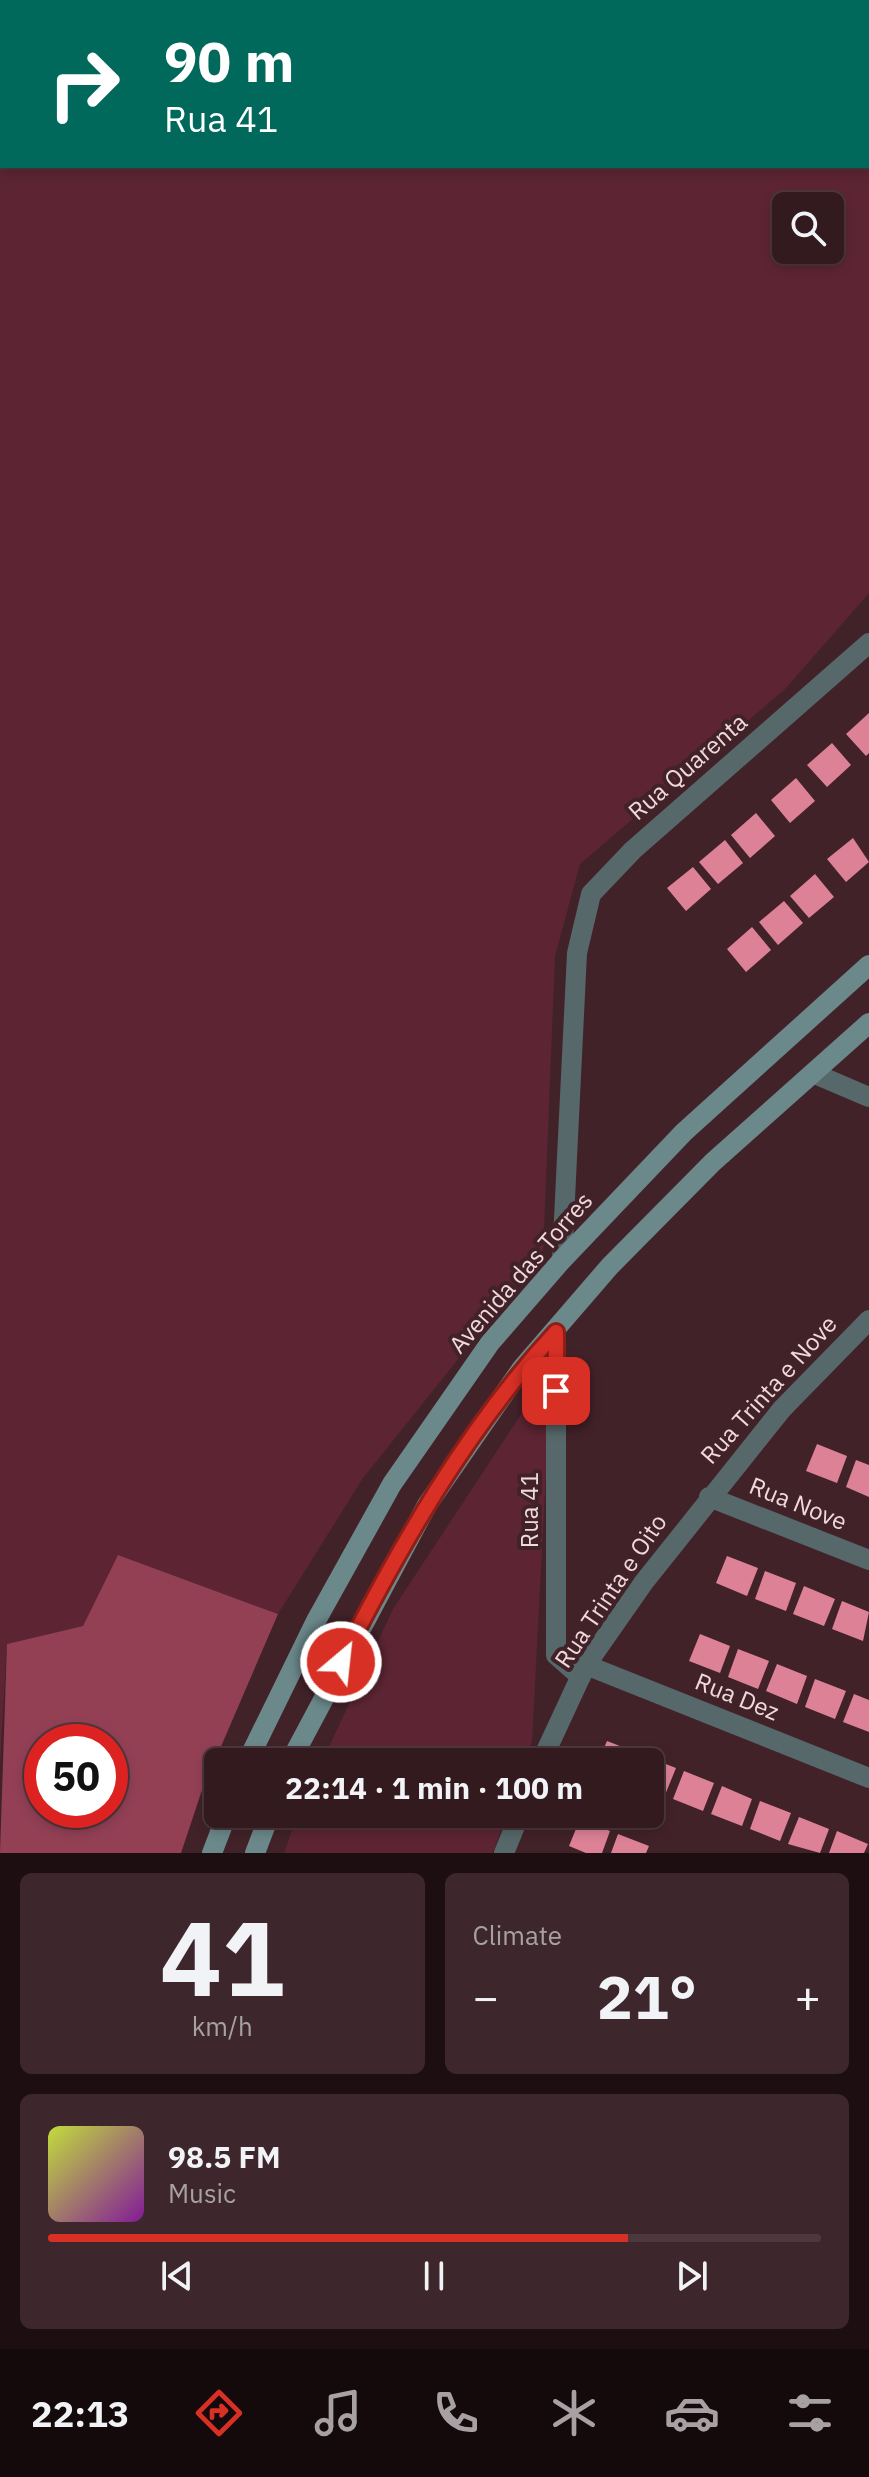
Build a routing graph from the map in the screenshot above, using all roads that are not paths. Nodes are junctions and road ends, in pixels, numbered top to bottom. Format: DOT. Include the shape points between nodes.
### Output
graph roads {
  1 [pos="869,643"];
  2 [pos="869,965"];
  3 [pos="869,1023"];
  4 [pos="815,1074"];
  5 [pos="869,1097"];
  6 [pos="562,1260"];
  7 [pos="868,1323"];
  8 [pos="556,1332"];
  9 [pos="709,1497"];
  10 [pos="869,1560"];
  11 [pos="584,1671"];
  12 [pos="254,1748"];
  13 [pos="297,1748"];
  14 [pos="548,1748"];
  15 [pos="869,1778"];
  16 [pos="222,1828"];
  17 [pos="265,1828"];
  18 [pos="514,1828"];
  19 [pos="212,1853"];
  20 [pos="255,1853"];
  21 [pos="504,1853"];
  1 -- 6 [label="street, Rua Quarenta" via="633,850 591,894 577,953"];
  2 -- 6 [label="main road, Avenida das Torres" via="684,1132"];
  3 -- 4 [label="main road"];
  4 -- 5 [label="street"];
  4 -- 8 [label="main road" via="713,1162 610,1266"];
  6 -- 12 [label="main road, Avenida das Torres" via="490,1343 392,1484 310,1632"];
  7 -- 9 [label="street, Rua Trinta e Nove" via="782,1409"];
  8 -- 11 [label="street, Rua 41" via="556,1655"];
  8 -- 13 [label="main road" via="522,1368 427,1505"];
  9 -- 10 [label="street, Rua Nove"];
  9 -- 11 [label="street, Rua Trinta e Oito"];
  11 -- 14 [label="street, Rua Trinta e Oito"];
  11 -- 15 [label="street, Rua Dez"];
  16 -- 19 [label="main road"];
  17 -- 20 [label="main road"];
  18 -- 21 [label="street"];
}
